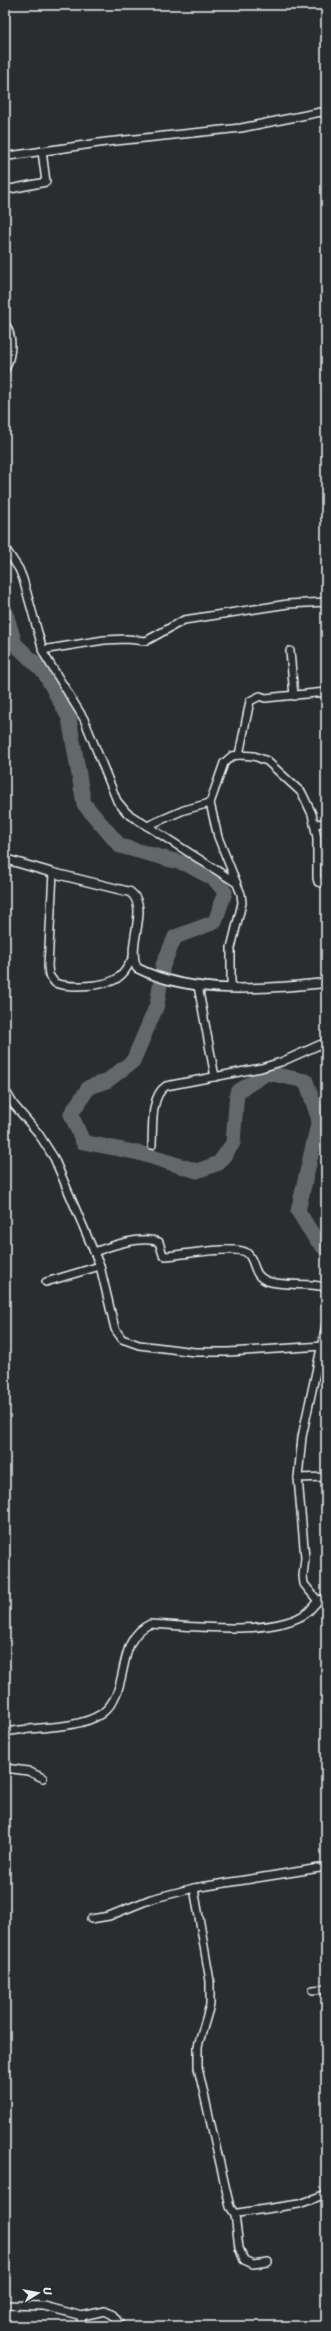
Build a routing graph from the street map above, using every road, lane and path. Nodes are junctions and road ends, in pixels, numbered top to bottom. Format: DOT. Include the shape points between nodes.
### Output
graph roads {
  1 [pos="326,112"];
  2 [pos="42,151"];
  3 [pos="9,156"];
  4 [pos="5,190"];
  5 [pos="5,323"];
  6 [pos="5,370"];
  7 [pos="5,548"];
  8 [pos="326,602"];
  9 [pos="42,650"];
  10 [pos="290,651"];
  11 [pos="326,692"];
  12 [pos="294,696"];
  13 [pos="240,755"];
  14 [pos="210,803"];
  15 [pos="326,823"];
  16 [pos="314,824"];
  17 [pos="147,826"];
  18 [pos="5,859"];
  19 [pos="53,873"];
  20 [pos="235,882"];
  21 [pos="326,884"];
  22 [pos="133,957"];
  23 [pos="326,983"];
  24 [pos="198,986"];
  25 [pos="231,987"];
  26 [pos="326,1042"];
  27 [pos="215,1077"];
  28 [pos="5,1090"];
  29 [pos="152,1145"];
  30 [pos="94,1252"];
  31 [pos="97,1267"];
  32 [pos="46,1282"];
  33 [pos="326,1287"];
  34 [pos="326,1306"];
  35 [pos="326,1325"];
  36 [pos="323,1346"];
  37 [pos="323,1354"];
  38 [pos="322,1477"];
  39 [pos="301,1478"];
  40 [pos="326,1597"];
  41 [pos="316,1598"];
  42 [pos="5,1732"];
  43 [pos="5,1768"];
  44 [pos="43,1778"];
  45 [pos="326,1867"];
  46 [pos="194,1888"];
  47 [pos="91,1920"];
  48 [pos="326,1989"];
  49 [pos="313,1990"];
  50 [pos="326,2194"];
  51 [pos="235,2214"];
  52 [pos="268,2262"];
  53 [pos="5,2306"];
  54 [pos="82,2316"];
  55 [pos="80,2326"];
  56 [pos="121,2326"];
  1 -- 2 [label="street" via="241,128"];
  2 -- 3 [label="street"];
  2 -- 4 [label="street" via="46,182"];
  5 -- 6 [label="street" via="10,332 12,348"];
  7 -- 9 [label="street" via="23,579"];
  8 -- 9 [label="street" via="288,604 184,620 146,641 104,640"];
  9 -- 17 [label="street" via="84,719 117,801 127,813"];
  10 -- 12 [label="street"];
  11 -- 12 [label="street"];
  12 -- 13 [label="street" via="260,696 250,700"];
  13 -- 14 [label="street" via="232,756 224,763"];
  13 -- 16 [label="street" via="254,756 267,761 293,783 307,802"];
  14 -- 17 [label="street" via="184,810"];
  14 -- 20 [label="street" via="218,837"];
  15 -- 16 [label="street"];
  16 -- 21 [label="street" via="318,843 316,875 318,882"];
  17 -- 20 [label="street"];
  18 -- 19 [label="street"];
  19 -- 22 [label="street" via="130,892 136,896 139,910"];
  19 -- 22 [label="street" via="48,966 49,975 55,983 73,986 107,983 118,978 126,970"];
  20 -- 25 [label="street" via="239,887 242,903 231,948"];
  22 -- 24 [label="street" via="137,968 168,980"];
  23 -- 25 [label="street"];
  24 -- 25 [label="street"];
  24 -- 27 [label="street"];
  26 -- 27 [label="street" via="281,1062"];
  27 -- 29 [label="street" via="161,1089 154,1113"];
  28 -- 30 [label="street" via="54,1158"];
  30 -- 31 [label="street"];
  30 -- 33 [label="street" via="131,1241 154,1241 159,1242 163,1255 166,1256 211,1250 244,1252 250,1255 257,1273 268,1281"];
  31 -- 32 [label="street"];
  31 -- 36 [label="street" via="115,1329 122,1339 139,1345 195,1352"];
  33 -- 34 [label="street"];
  35 -- 36 [label="street"];
  36 -- 37 [label="street"];
  37 -- 39 [label="street" via="302,1437"];
  38 -- 39 [label="street"];
  39 -- 41 [label="street" via="305,1558 303,1576 304,1584"];
  40 -- 41 [label="street"];
  41 -- 42 [label="street" via="307,1612 269,1626 238,1628 150,1624 135,1634 127,1649 118,1694 100,1714 81,1722"];
  43 -- 44 [label="street" via="28,1771"];
  45 -- 46 [label="street"];
  46 -- 47 [label="street" via="151,1899 109,1916"];
  46 -- 51 [label="street" via="210,1981 210,2005 198,2046 198,2068 230,2207"];
  48 -- 49 [label="street"];
  50 -- 51 [label="street" via="298,2204"];
  51 -- 52 [label="street" via="239,2248 244,2260 247,2264"];
  53 -- 54 [label="street" via="44,2306"];
  54 -- 55 [label="street"];
  54 -- 56 [label="street" via="105,2311"];
}
